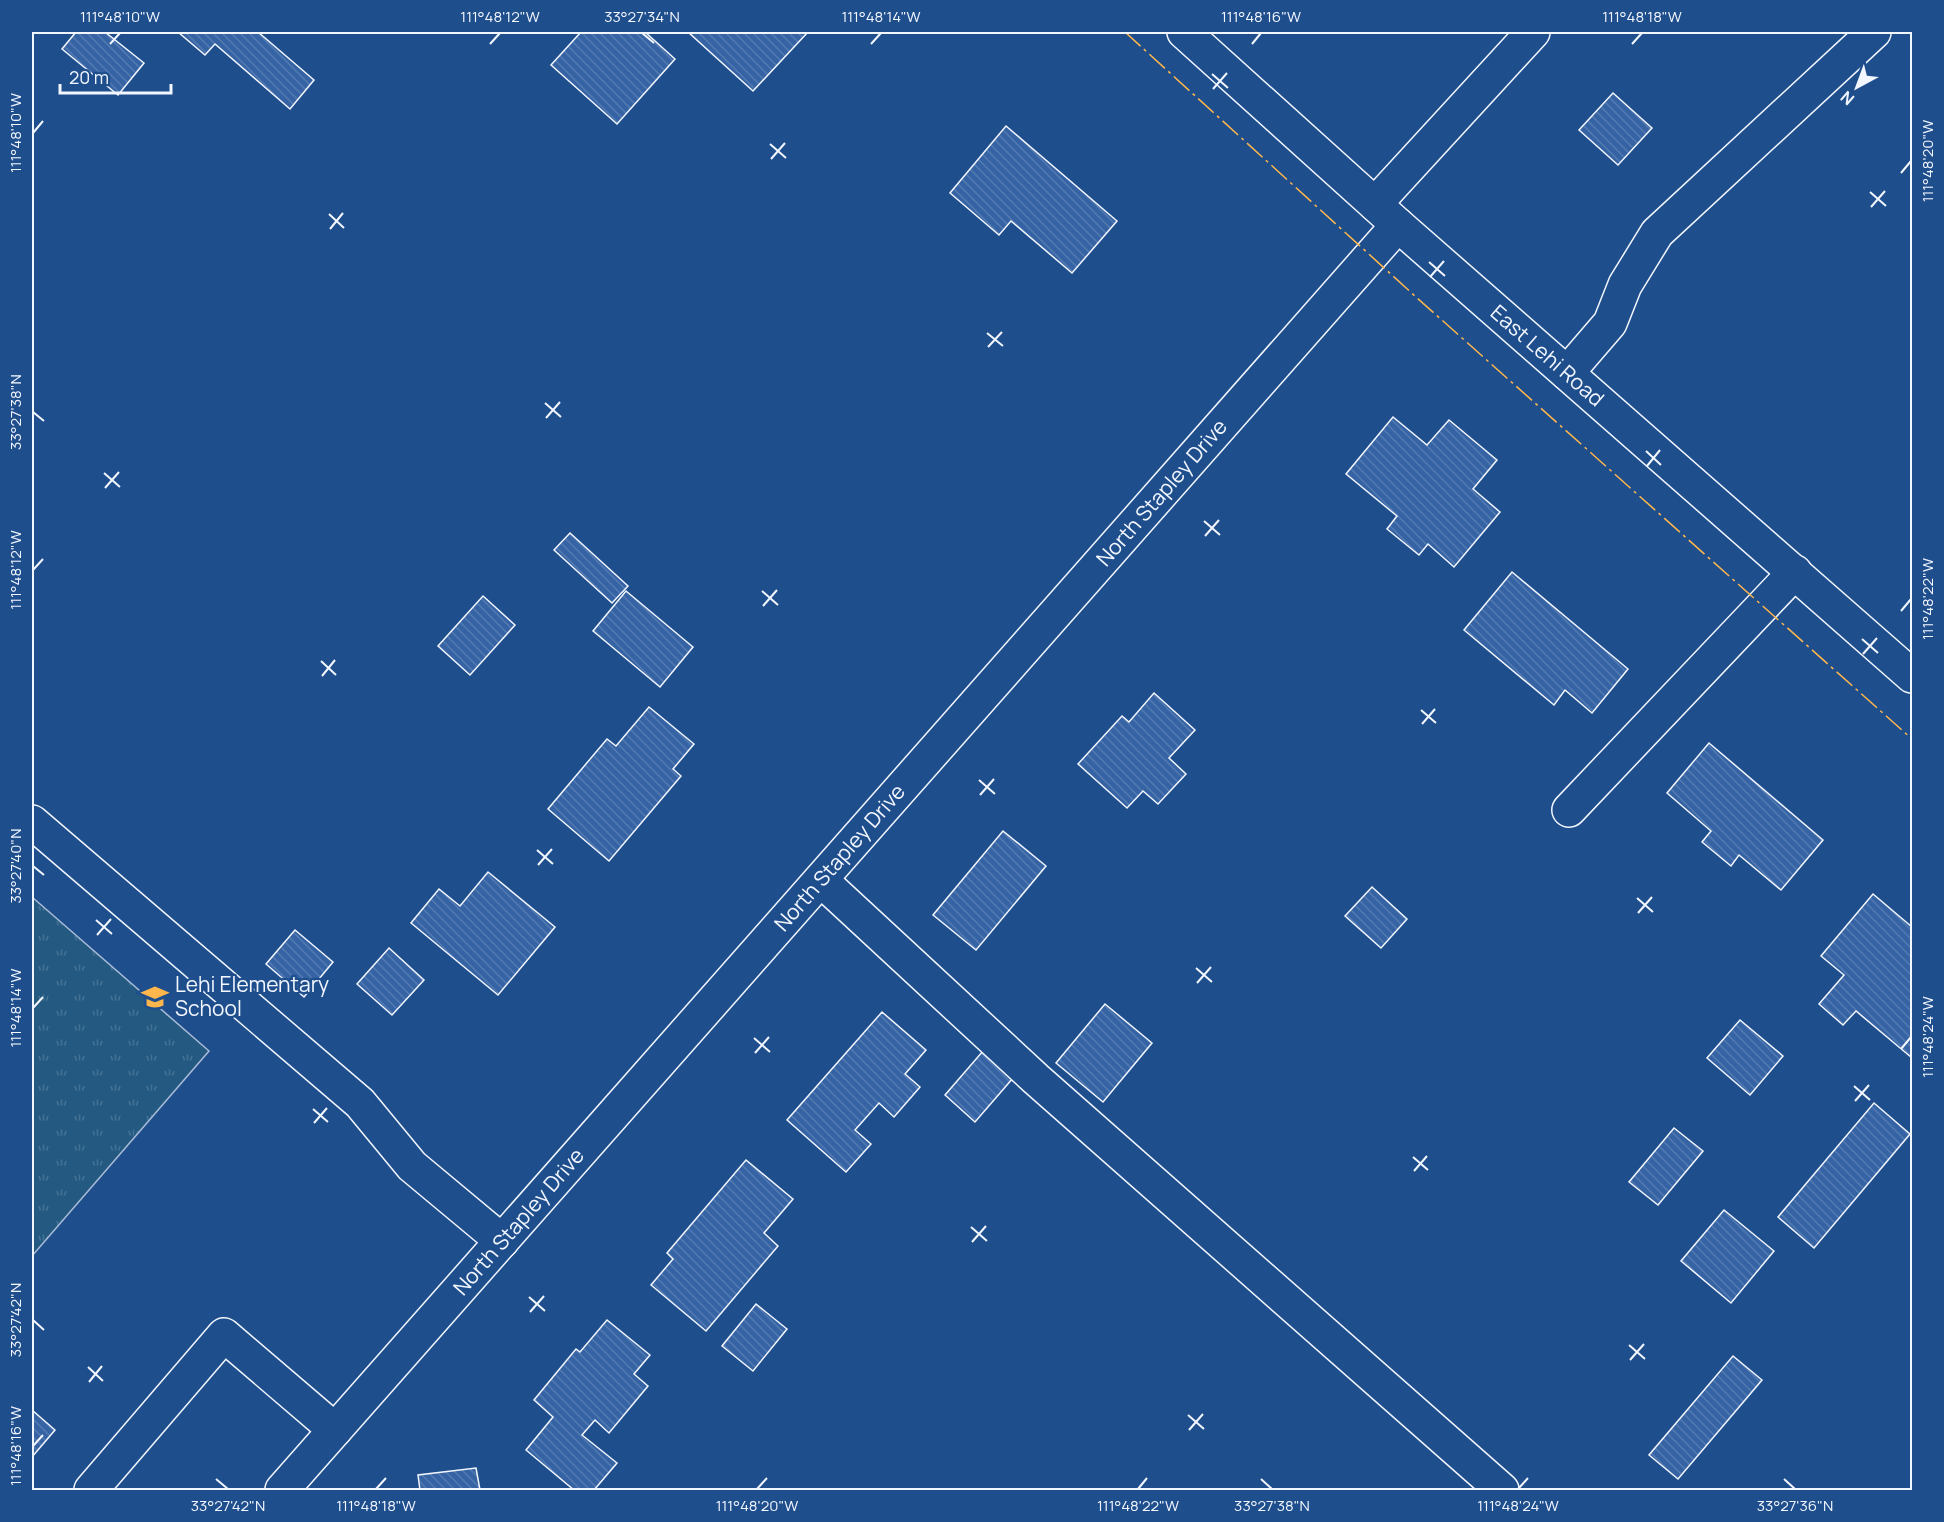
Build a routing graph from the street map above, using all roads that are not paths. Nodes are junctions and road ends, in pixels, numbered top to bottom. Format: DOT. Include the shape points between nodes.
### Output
graph roads {
  1 [pos="1185,32"];
  2 [pos="1533,32"];
  3 [pos="1874,32"];
  4 [pos="1387,214"];
  5 [pos="1567,374"];
  6 [pos="1795,572"];
  7 [pos="1912,676"];
  8 [pos="1569,810"];
  9 [pos="32,822"];
  10 [pos="821,880"];
  11 [pos="502,1241"];
  12 [pos="335,1430"];
  13 [pos="91,1491"];
  14 [pos="282,1491"];
  15 [pos="1502,1491"];
  1 -- 4 [label="street, East Lehi Road"];
  2 -- 4 [label="street, North Stapley Drive"];
  3 -- 5 [label="street" via="1657,233 1624,285 1610,322"];
  4 -- 5 [label="street, East Lehi Road"];
  4 -- 10 [label="street, North Stapley Drive"];
  5 -- 6 [label="street, East Lehi Road"];
  6 -- 7 [label="street, East Lehi Road"];
  6 -- 8 [label="street"];
  9 -- 11 [label="street" via="360,1103 412,1166"];
  10 -- 11 [label="street, North Stapley Drive"];
  10 -- 15 [label="street" via="1036,1079"];
  11 -- 12 [label="street, North Stapley Drive"];
  12 -- 13 [label="street" via="224,1335"];
  12 -- 14 [label="street, North Stapley Drive"];
}
